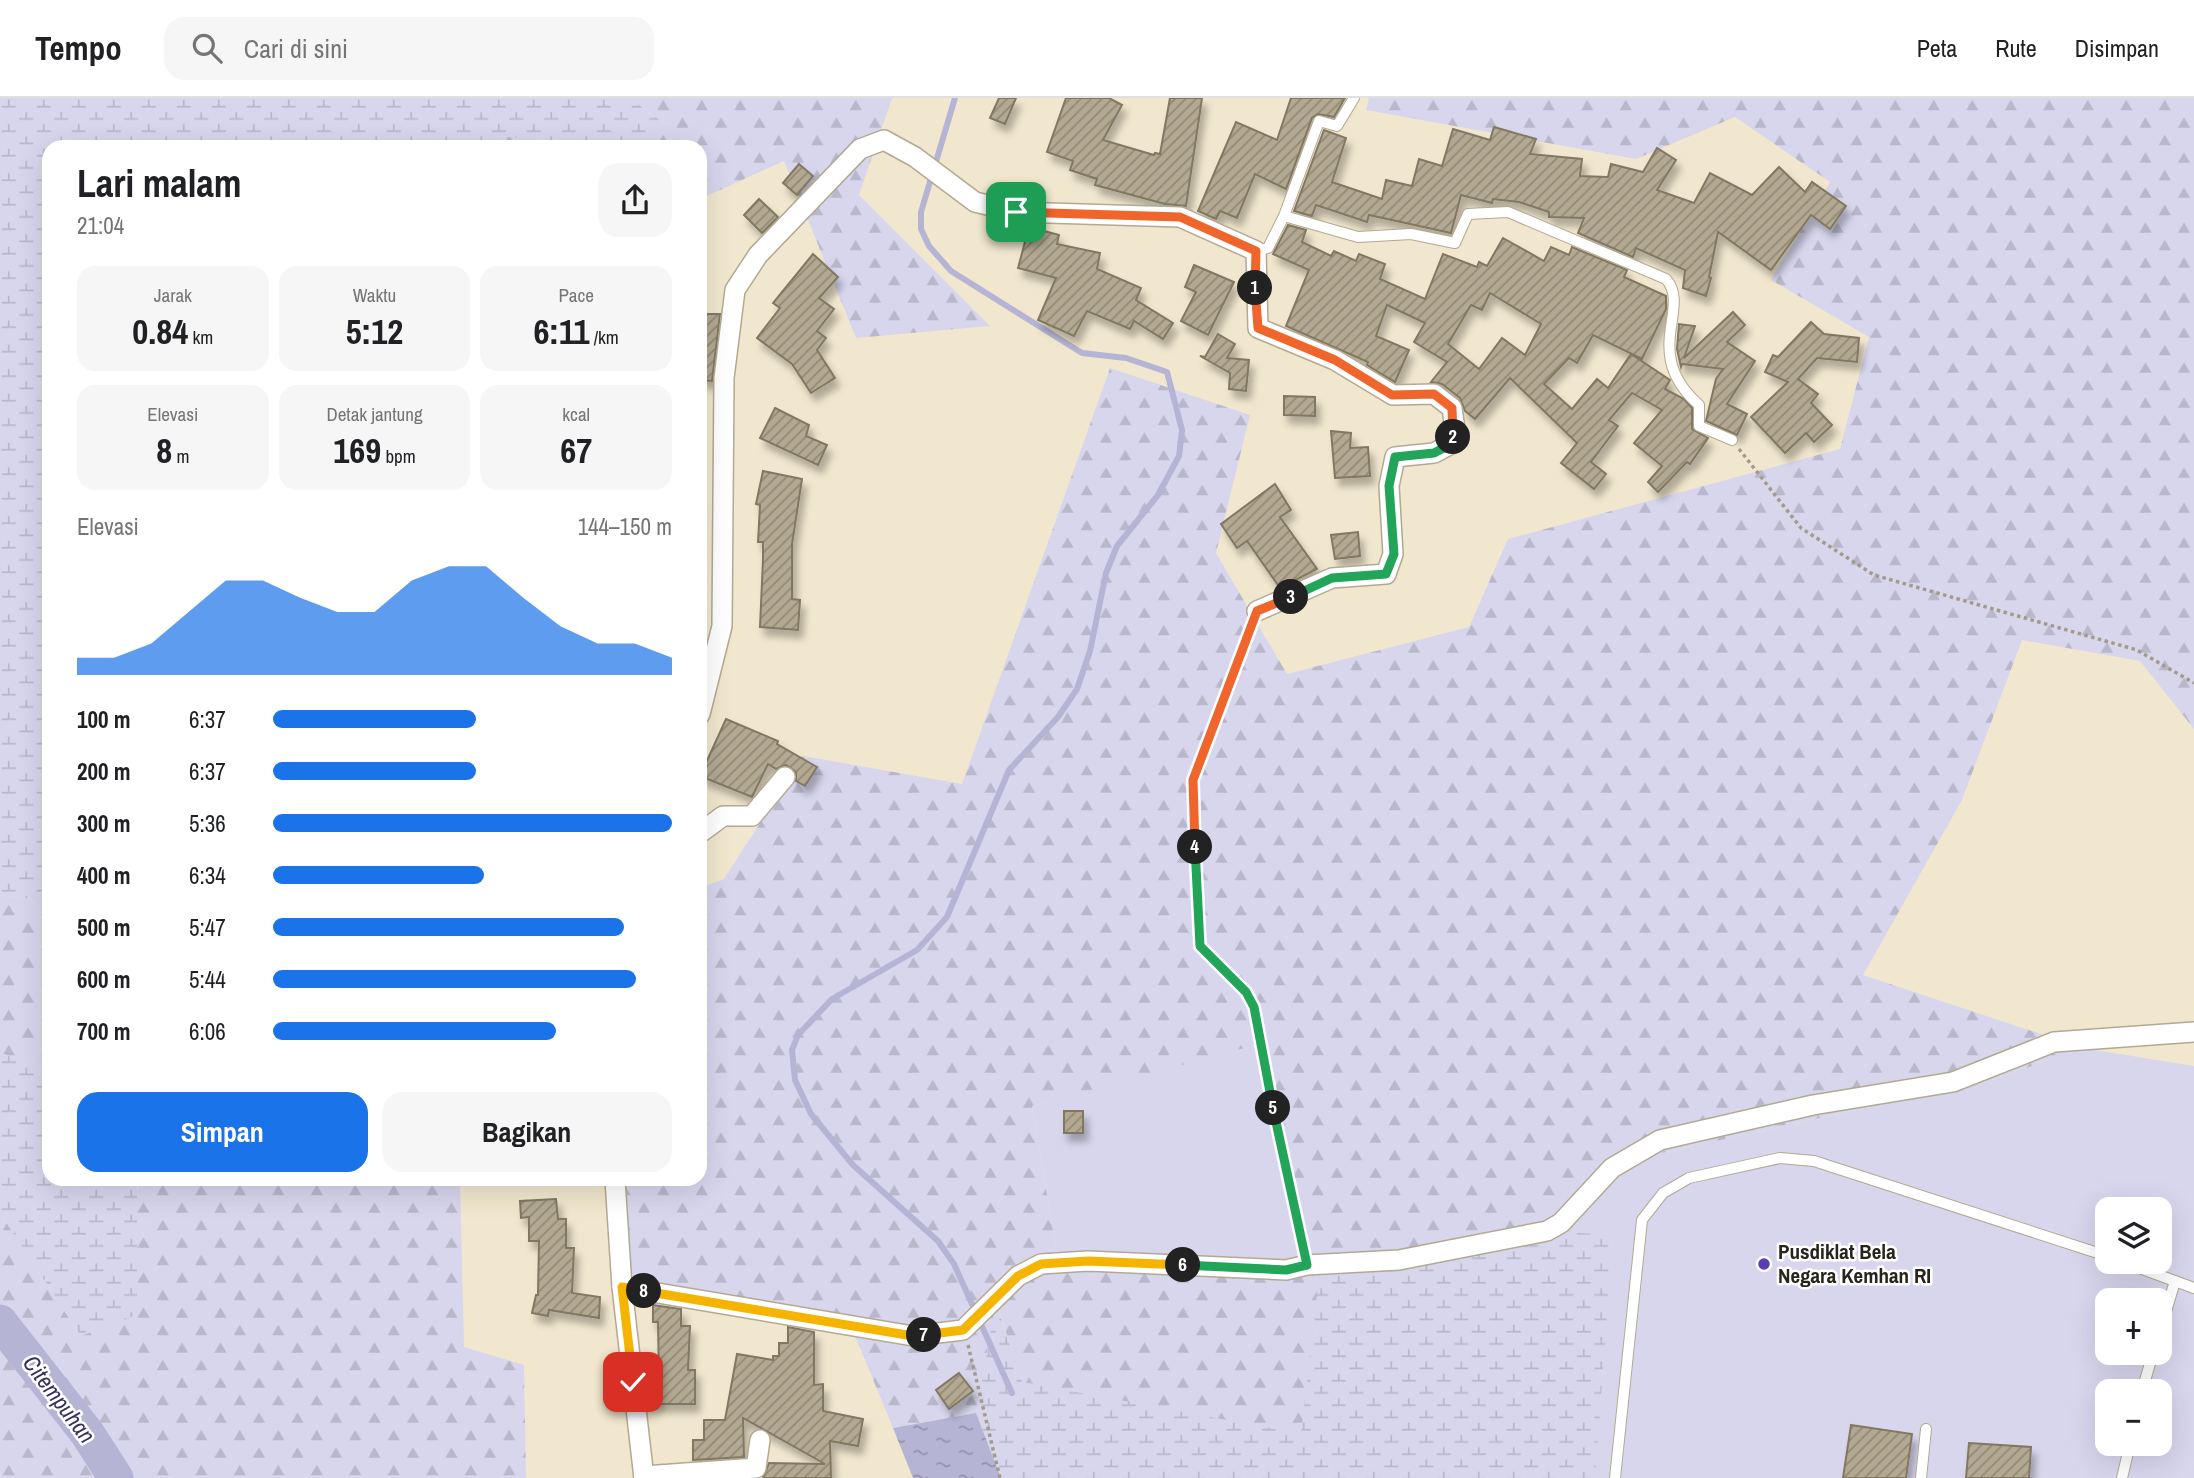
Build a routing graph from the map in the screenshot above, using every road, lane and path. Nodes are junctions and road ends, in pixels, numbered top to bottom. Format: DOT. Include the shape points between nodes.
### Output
graph roads {
  1 [pos="1354,98"];
  2 [pos="1284,216"];
  3 [pos="1256,251"];
  4 [pos="1732,440"];
  5 [pos="1257,611"];
  6 [pos="2194,683"];
  7 [pos="707,686"];
  8 [pos="785,777"];
  9 [pos="707,828"];
  10 [pos="2194,1032"];
  11 [pos="615,1186"];
  12 [pos="2095,1252"];
  13 [pos="1307,1265"];
  14 [pos="2156,1274"];
  15 [pos="2175,1281"];
  16 [pos="622,1287"];
  17 [pos="2194,1288"];
  18 [pos="2172,1291"];
  19 [pos="963,1330"];
  20 [pos="1926,1429"];
  21 [pos="760,1440"];
  22 [pos="2127,1456"];
  23 [pos="644,1477"];
  24 [pos="1000,1478"];
  25 [pos="1615,1478"];
  26 [pos="1921,1478"];
  27 [pos="2122,1478"];
  1 -- 2 [label="lane" via="1338,127 1319,121"];
  2 -- 3 [label="lane" via="1268,248"];
  2 -- 4 [label="lane" via="1358,237 1411,234 1455,243 1468,214 1508,212 1666,279 1673,296 1667,357 1680,388 1699,405 1699,426"];
  3 -- 5 [label="street" via="1258,328 1335,360 1392,395 1434,394 1452,408 1455,429 1451,444 1434,453 1395,457 1389,486 1394,554 1386,574 1332,578"];
  3 -- 7 [label="street" via="1180,217 1016,212 975,202 884,140 860,149 758,255 735,290 724,378 722,626"];
  4 -- 6 [label="path" via="1801,528 1874,575 2137,650"];
  5 -- 13 [label="path" via="1193,780 1198,931 1200,946 1246,992 1254,1007"];
  8 -- 9 [label="street" via="752,816 723,816"];
  10 -- 13 [label="street" via="2054,1042 1953,1082 1813,1105 1660,1140 1612,1168 1561,1223 1547,1231 1399,1260"];
  11 -- 16 [label="street"];
  12 -- 25 [label="lane" via="1814,1161 1780,1158 1689,1178 1663,1193 1642,1220"];
  13 -- 19 [label="street" via="1286,1270 1088,1261 1041,1264 1018,1276"];
  14 -- 15 [label="lane"];
  15 -- 17 [label="lane"];
  15 -- 18 [label="lane"];
  16 -- 19 [label="street" via="913,1336"];
  16 -- 23 [label="street"];
  19 -- 24 [label="path"];
  20 -- 26 [label="lane"];
  21 -- 23 [label="street" via="756,1468"];
  22 -- 27 [label="lane"];
}
